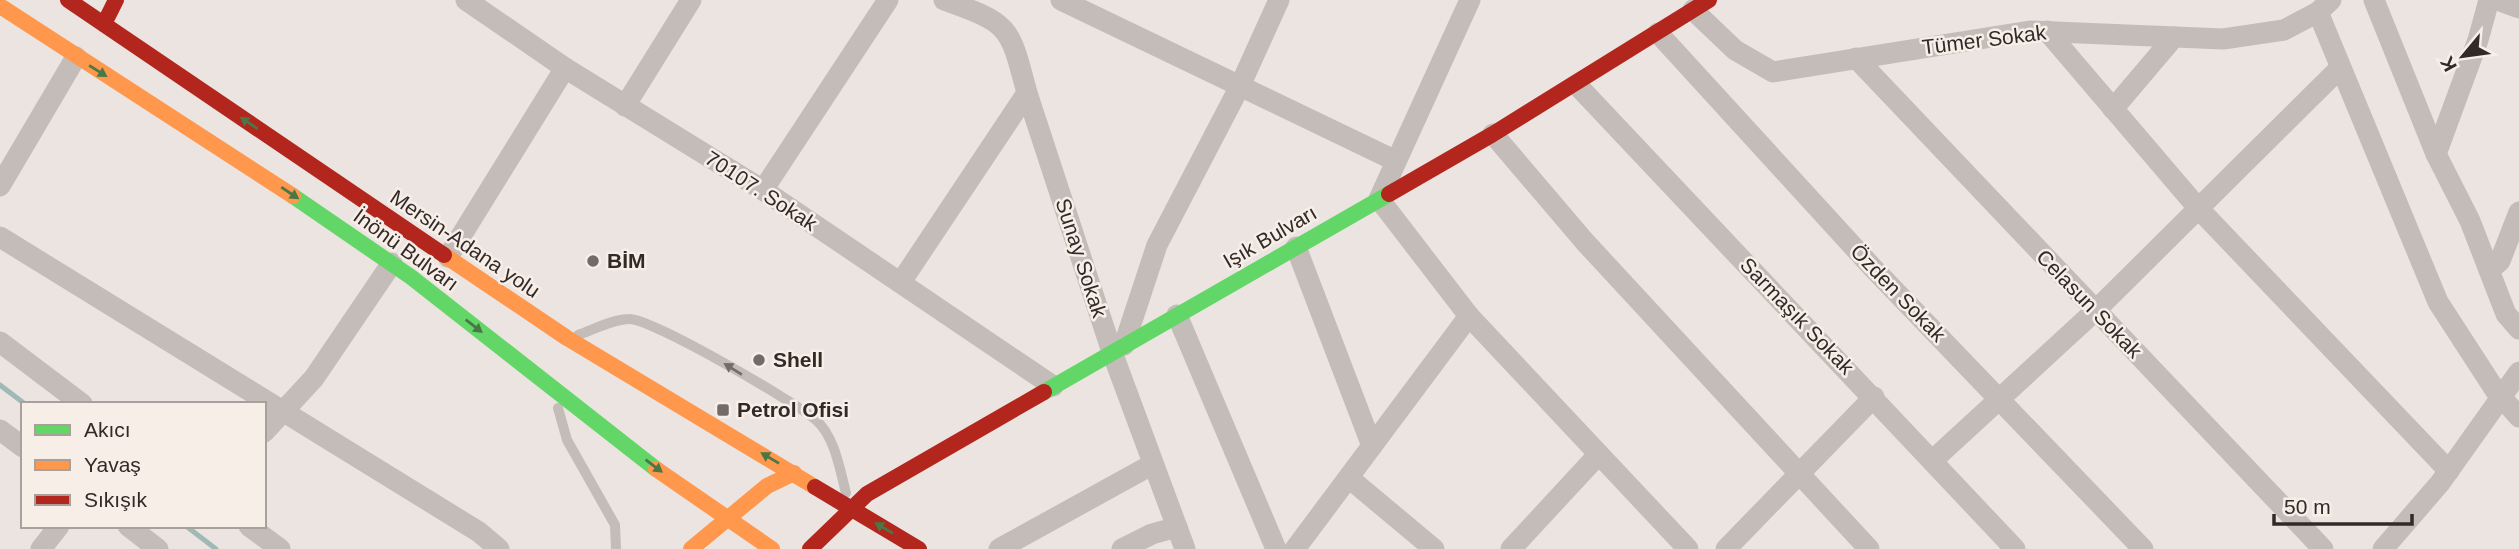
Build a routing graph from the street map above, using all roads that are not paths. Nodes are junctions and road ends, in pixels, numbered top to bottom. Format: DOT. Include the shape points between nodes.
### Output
graph roads {
  1 [pos="68,0"];
  2 [pos="116,0"];
  3 [pos="466,0"];
  4 [pos="691,0"];
  5 [pos="888,0"];
  6 [pos="944,0"];
  7 [pos="1061,0"];
  8 [pos="1279,0"];
  9 [pos="1470,0"];
  10 [pos="2374,0"];
  11 [pos="2489,0"];
  12 [pos="2497,0"];
  13 [pos="1701,5"];
  14 [pos="0,6"];
  15 [pos="2325,6"];
  16 [pos="498,8"];
  17 [pos="2519,8"];
  18 [pos="104,24"];
  19 [pos="2047,32"];
  20 [pos="1658,33"];
  21 [pos="2174,37"];
  22 [pos="76,57"];
  23 [pos="1856,58"];
  24 [pos="565,68"];
  25 [pos="2339,69"];
  26 [pos="1577,85"];
  27 [pos="1240,86"];
  28 [pos="1027,93"];
  29 [pos="625,106"];
  30 [pos="2113,109"];
  31 [pos="1493,134"];
  32 [pos="2436,154"];
  33 [pos="1396,161"];
  34 [pos="0,186"];
  35 [pos="763,190"];
  36 [pos="1379,199"];
  37 [pos="2198,208"];
  38 [pos="2519,212"];
  39 [pos="0,237"];
  40 [pos="1296,247"];
  41 [pos="448,257"];
  42 [pos="392,263"];
  43 [pos="2489,270"];
  44 [pos="901,282"];
  45 [pos="2095,311"];
  46 [pos="1177,315"];
  47 [pos="1469,316"];
  48 [pos="2519,329"];
  49 [pos="567,338"];
  50 [pos="0,342"];
  51 [pos="1118,348"];
  52 [pos="2519,372"];
  53 [pos="1053,386"];
  54 [pos="554,392"];
  55 [pos="1874,397"];
  56 [pos="1997,397"];
  57 [pos="2501,397"];
  58 [pos="79,402"];
  59 [pos="264,402"];
  60 [pos="266,403"];
  61 [pos="282,413"];
  62 [pos="2519,417"];
  63 [pos="0,430"];
  64 [pos="266,430"];
  65 [pos="21,446"];
  66 [pos="1372,446"];
  67 [pos="1598,454"];
  68 [pos="1932,461"];
  69 [pos="1153,464"];
  70 [pos="2449,471"];
  71 [pos="794,473"];
  72 [pos="1798,474"];
  73 [pos="1349,478"];
  74 [pos="849,506"];
  75 [pos="728,521"];
  76 [pos="1177,527"];
  77 [pos="57,528"];
  78 [pos="131,528"];
  79 [pos="251,528"];
  80 [pos="41,549"];
  81 [pos="158,549"];
  82 [pos="280,549"];
  83 [pos="499,549"];
  84 [pos="616,549"];
  85 [pos="691,549"];
  86 [pos="772,549"];
  87 [pos="810,549"];
  88 [pos="919,549"];
  89 [pos="999,549"];
  90 [pos="1122,549"];
  91 [pos="1185,549"];
  92 [pos="1276,549"];
  93 [pos="1295,549"];
  94 [pos="1434,549"];
  95 [pos="1511,549"];
  96 [pos="1688,549"];
  97 [pos="1726,549"];
  98 [pos="1869,549"];
  99 [pos="2015,549"];
  100 [pos="2143,549"];
  101 [pos="2323,549"];
  102 [pos="2383,549"];
  1 -- 18 [label="main road, Mersin-Adana yolu"];
  2 -- 18 [label="main road"];
  3 -- 16 [label="street, 70107. Sokak"];
  4 -- 29 [label="street"];
  5 -- 35 [label="street"];
  6 -- 28 [label="street, Sunay Sokak" via="993,18 1006,31"];
  7 -- 27 [label="street"];
  8 -- 27 [label="street"];
  9 -- 33 [label="street"];
  10 -- 32 [label="street"];
  11 -- 32 [label="street"];
  12 -- 17 [label="street"];
  13 -- 20 [label="main road, Işık Bulvarı"];
  13 -- 23 [label="street, Tümer Sokak" via="1735,50 1773,72"];
  14 -- 22 [label="main road, İnönü Bulvarı"];
  15 -- 21 [label="street, Tümer Sokak" via="2284,30 2223,39"];
  15 -- 25 [label="street"];
  16 -- 24 [label="street, 70107. Sokak"];
  41 -- 18 [label="main road, Mersin-Adana yolu, one-way"];
  19 -- 21 [label="street, Tümer Sokak"];
  19 -- 23 [label="street, Tümer Sokak"];
  19 -- 30 [label="street"];
  20 -- 26 [label="main road, Işık Bulvarı"];
  20 -- 56 [label="street, Özden Sokak"];
  21 -- 30 [label="street"];
  22 -- 34 [label="street"];
  22 -- 42 [label="main road, İnönü Bulvarı, one-way" via="228,151"];
  23 -- 45 [label="street, Celasun Sokak"];
  24 -- 29 [label="street, 70107. Sokak"];
  24 -- 41 [label="street"];
  25 -- 37 [label="street"];
  25 -- 57 [label="street" via="2438,302"];
  26 -- 31 [label="main road, Işık Bulvarı"];
  26 -- 55 [label="street, Sarmaşık Sokak"];
  27 -- 33 [label="street"];
  27 -- 51 [label="street" via="1157,245"];
  28 -- 44 [label="street"];
  28 -- 51 [label="street, Sunay Sokak"];
  29 -- 35 [label="street, 70107. Sokak"];
  30 -- 37 [label="street"];
  31 -- 36 [label="main road, Işık Bulvarı"];
  31 -- 72 [label="street" via="1594,252"];
  32 -- 43 [label="street"];
  33 -- 36 [label="street"];
  35 -- 44 [label="street, 70107. Sokak"];
  36 -- 40 [label="main road, Işık Bulvarı"];
  36 -- 47 [label="street"];
  37 -- 45 [label="street"];
  37 -- 70 [label="street"];
  38 -- 43 [label="street" via="2500,261"];
  39 -- 59 [label="street"];
  40 -- 46 [label="main road, Işık Bulvarı"];
  40 -- 66 [label="street"];
  41 -- 49 [label="main road, Mersin-Adana yolu"];
  42 -- 54 [label="main road, İnönü Bulvarı, one-way"];
  42 -- 61 [label="street" via="314,378"];
  43 -- 48 [label="street" via="2506,314"];
  44 -- 53 [label="street, 70107. Sokak"];
  45 -- 56 [label="street"];
  45 -- 101 [label="street, Celasun Sokak"];
  46 -- 51 [label="main road, Işık Bulvarı"];
  46 -- 92 [label="street"];
  47 -- 66 [label="street"];
  47 -- 67 [label="street"];
  71 -- 49 [label="main road, Mersin-Adana yolu, one-way"];
  74 -- 49 [label="lane, one-way" via="836,454 817,421 719,361 652,323 628,319"];
  50 -- 58 [label="street"];
  51 -- 53 [label="main road, Işık Bulvarı"];
  51 -- 69 [label="street, Sunay Sokak"];
  52 -- 57 [label="street"];
  53 -- 74 [label="main road, Işık Bulvarı"];
  54 -- 75 [label="main road, İnönü Bulvarı, one-way"];
  54 -- 84 [label="lane" via="567,440 615,525"];
  55 -- 68 [label="street, Sarmaşık Sokak"];
  55 -- 72 [label="street"];
  56 -- 68 [label="street"];
  56 -- 100 [label="street, Özden Sokak"];
  57 -- 62 [label="street"];
  57 -- 70 [label="street"];
  60 -- 61 [label="street"];
  61 -- 64 [label="street"];
  61 -- 83 [label="street" via="479,532"];
  63 -- 65 [label="street"];
  66 -- 73 [label="street"];
  67 -- 95 [label="street"];
  67 -- 96 [label="street"];
  68 -- 99 [label="street, Sarmaşık Sokak"];
  69 -- 76 [label="street, Sunay Sokak"];
  69 -- 89 [label="street"];
  70 -- 102 [label="street"];
  71 -- 74 [label="main road, Mersin-Adana yolu"];
  71 -- 75 [label="main road" via="767,486"];
  72 -- 97 [label="street"];
  72 -- 98 [label="street"];
  73 -- 93 [label="street"];
  73 -- 94 [label="street"];
  74 -- 87 [label="main road"];
  88 -- 74 [label="main road, one-way"];
  75 -- 85 [label="main road"];
  75 -- 86 [label="main road, İnönü Bulvarı"];
  76 -- 90 [label="street"];
  76 -- 91 [label="street, Sunay Sokak"];
  77 -- 80 [label="street"];
  78 -- 81 [label="street"];
  79 -- 82 [label="street"];
}
